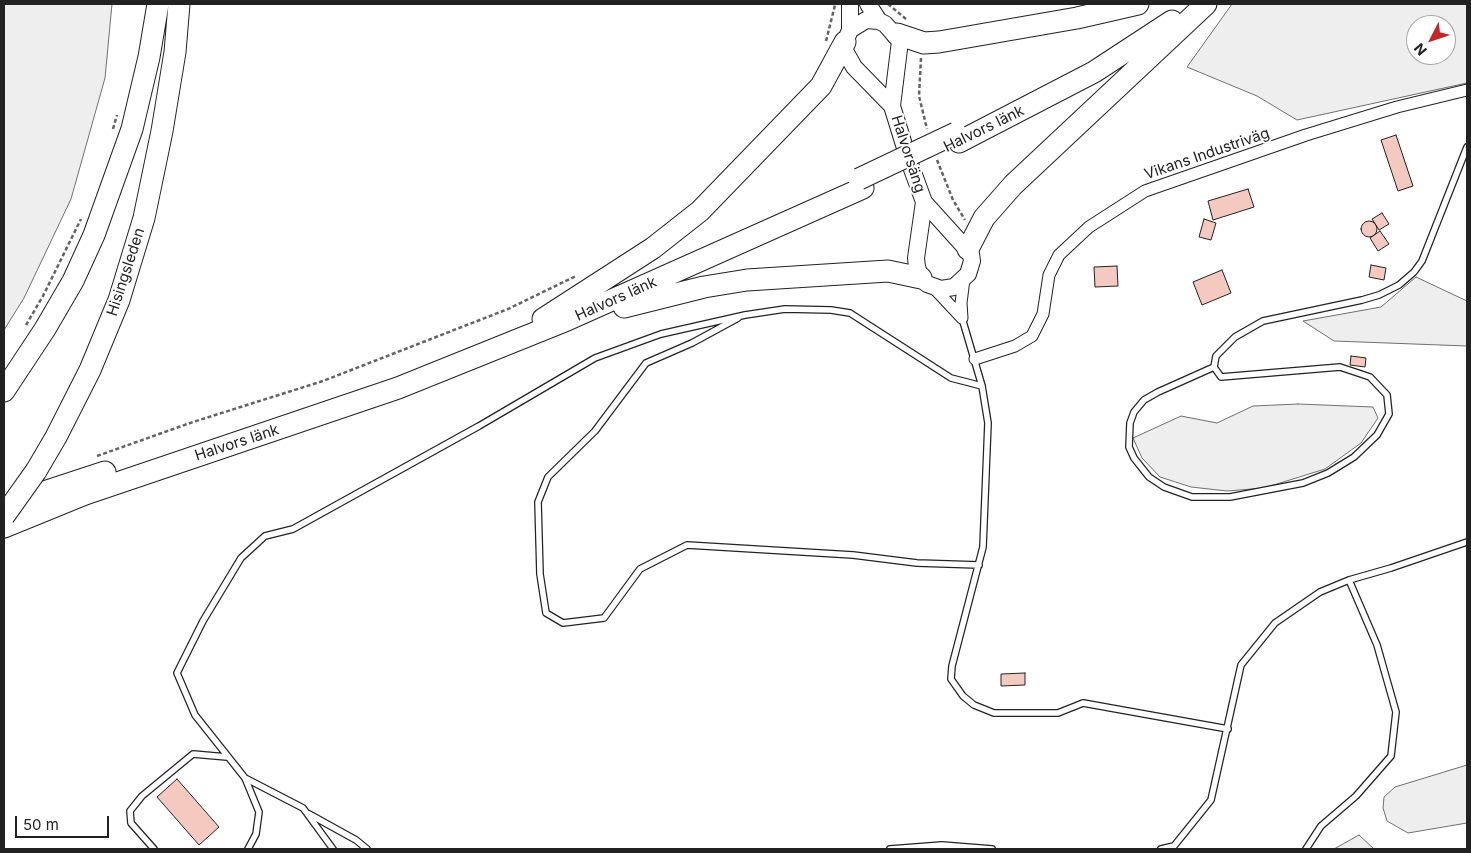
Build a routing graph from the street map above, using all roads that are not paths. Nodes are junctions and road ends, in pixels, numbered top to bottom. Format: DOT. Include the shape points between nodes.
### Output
graph roads {
  1 [pos="158,4"];
  2 [pos="179,4"];
  3 [pos="850,4"];
  4 [pos="868,4"];
  5 [pos="1138,4"];
  6 [pos="1178,4"];
  7 [pos="1198,4"];
  8 [pos="1206,4"];
  9 [pos="879,21"];
  10 [pos="904,28"];
  11 [pos="840,39"];
  12 [pos="1467,90"];
  13 [pos="892,106"];
  14 [pos="957,137"];
  15 [pos="1467,147"];
  16 [pos="861,184"];
  17 [pos="924,202"];
  18 [pos="972,240"];
  19 [pos="964,279"];
  20 [pos="927,282"];
  21 [pos="745,315"];
  22 [pos="962,318"];
  23 [pos="543,319"];
  24 [pos="568,320"];
  25 [pos="975,359"];
  26 [pos="1214,367"];
  27 [pos="982,386"];
  28 [pos="4,391"];
  29 [pos="4,508"];
  30 [pos="4,516"];
  31 [pos="4,526"];
  32 [pos="1467,542"];
  33 [pos="978,565"];
  34 [pos="1349,580"];
  35 [pos="1228,729"];
  36 [pos="227,757"];
  37 [pos="245,778"];
  38 [pos="306,812"];
  39 [pos="154,849"];
  40 [pos="248,849"];
  41 [pos="333,849"];
  42 [pos="366,849"];
  43 [pos="890,849"];
  44 [pos="992,849"];
  45 [pos="1161,849"];
  46 [pos="1306,849"];
  1 -- 28 [label="highway" via="132,129 94,235 55,313"];
  2 -- 30 [label="highway, Hisingsleden, bridge" via="162,131 141,227 119,300 90,370 56,437"];
  3 -- 11 [label="street, Halvorsäng"];
  4 -- 9 [label="street"];
  5 -- 10 [label="highway" via="924,43"];
  6 -- 14 [label="highway, Halvors länk" via="1088,62"];
  7 -- 14 [label="highway, Halvors länk" via="1094,72"];
  8 -- 18 [label="highway" via="1012,185 984,218"];
  9 -- 10 [label="street"];
  9 -- 11 [label="street" via="866,20"];
  10 -- 13 [label="street, Halvorsäng"];
  11 -- 13 [label="street, Halvorsäng" via="850,62"];
  11 -- 23 [label="highway" via="821,86 700,211 653,248"];
  12 -- 25 [label="street, Vikans Industriväg" via="1306,135 1145,191 1089,227 1059,255 1049,275 1043,314 1032,336 1015,346"];
  13 -- 17 [label="street, Halvorsäng"];
  14 -- 16 [label="highway, Halvors länk"];
  15 -- 26 [label="lane" via="1422,261 1399,285 1362,300 1263,322 1223,347 1216,356"];
  16 -- 23 [label="highway, Halvors länk"];
  16 -- 24 [label="highway, Halvors länk"];
  17 -- 18 [label="street, Halvorsäng"];
  17 -- 20 [label="street, Halvorsäng" via="916,258"];
  18 -- 19 [label="street" via="972,261"];
  19 -- 20 [label="street" via="954,287 941,289"];
  19 -- 22 [label="street"];
  20 -- 22 [label="street"];
  20 -- 24 [label="highway" via="888,271 747,280 704,287"];
  21 -- 27 [label="lane" via="785,309 850,313 951,378"];
  21 -- 33 [label="lane" via="646,363 595,431 548,477 538,502 540,574 546,613 563,623 604,618 640,569 687,544"];
  21 -- 36 [label="lane" via="661,334 595,358 294,529 265,536 241,558 203,621 177,673 195,715"];
  22 -- 25 [label="lane"];
  23 -- 29 [label="highway, Halvors länk" via="384,383 88,477"];
  24 -- 31 [label="highway, Halvors länk" via="398,388 94,491"];
  25 -- 27 [label="lane"];
  26 -- 26 [label="lane" via="1144,400 1130,423 1129,447 1134,458 1149,477 1176,492 1192,496 1230,497 1303,483 1354,457 1377,435 1389,414 1387,395 1370,377 1340,367 1228,377 1221,377"];
  27 -- 33 [label="lane" via="988,424 983,547"];
  32 -- 34 [label="lane"];
  33 -- 35 [label="lane" via="952,666 952,679 963,696 974,705 994,713 1016,714 1058,713 1083,703"];
  34 -- 35 [label="lane" via="1320,592 1275,623 1241,665"];
  34 -- 46 [label="lane" via="1377,645 1396,712 1391,756 1356,796 1321,826"];
  35 -- 45 [label="lane" via="1210,800 1174,846"];
  36 -- 37 [label="lane"];
  36 -- 39 [label="lane" via="193,754 130,810 131,823"];
  37 -- 38 [label="lane"];
  37 -- 40 [label="lane" via="259,812 256,834"];
  38 -- 41 [label="lane"];
  38 -- 42 [label="lane"];
  43 -- 44 [label="lane" via="942,846"];
}
